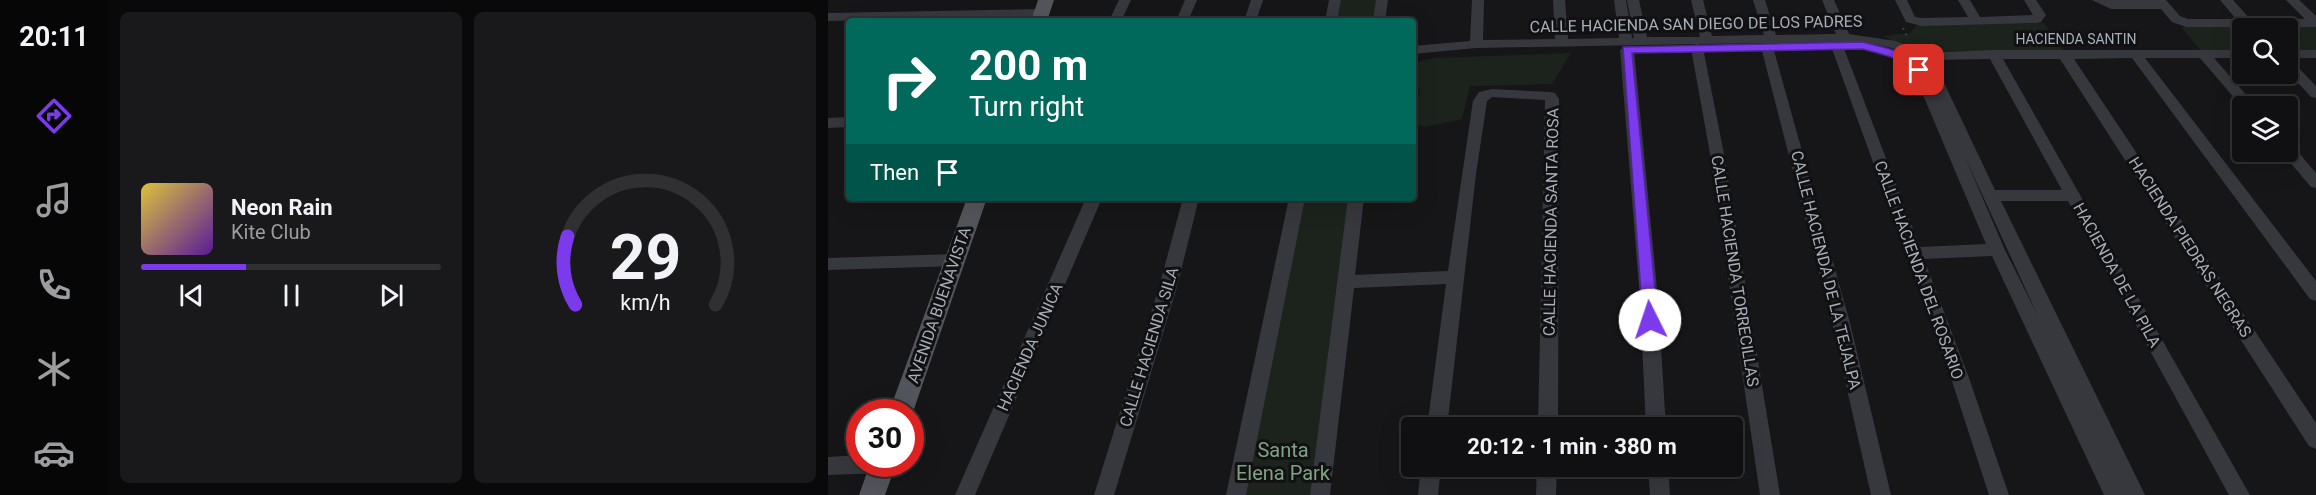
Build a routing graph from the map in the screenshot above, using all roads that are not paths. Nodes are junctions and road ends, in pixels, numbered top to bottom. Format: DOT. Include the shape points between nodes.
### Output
graph roads {
  1 [pos="1125,0"];
  2 [pos="1191,0"];
  3 [pos="1257,0"];
  4 [pos="1335,0"];
  5 [pos="1382,0"];
  6 [pos="1479,0"];
  7 [pos="1559,0"];
  8 [pos="1620,0"];
  9 [pos="1633,0"];
  10 [pos="1697,0"];
  11 [pos="1759,0"];
  12 [pos="1828,0"];
  13 [pos="1901,0"];
  14 [pos="1964,0"];
  15 [pos="2030,0"];
  16 [pos="2226,0"];
  17 [pos="2292,0"];
  18 [pos="2305,0"];
  19 [pos="2099,1"];
  20 [pos="2162,2"];
  21 [pos="1042,11"];
  22 [pos="2316,11"];
  23 [pos="828,17"];
  24 [pos="1116,18"];
  25 [pos="1183,18"];
  26 [pos="1251,18"];
  27 [pos="1332,18"];
  28 [pos="1379,18"];
  29 [pos="2242,18"];
  30 [pos="1976,21"];
  31 [pos="2298,23"];
  32 [pos="2316,23"];
  33 [pos="2232,24"];
  34 [pos="1840,42"];
  35 [pos="1562,43"];
  36 [pos="1769,43"];
  37 [pos="1476,44"];
  38 [pos="1631,44"];
  39 [pos="1702,44"];
  40 [pos="1528,48"];
  41 [pos="1416,50"];
  42 [pos="1994,54"];
  43 [pos="2064,54"];
  44 [pos="2232,54"];
  45 [pos="2298,54"];
  46 [pos="2316,54"];
  47 [pos="2136,55"];
  48 [pos="2204,55"];
  49 [pos="1915,57"];
  50 [pos="1416,58"];
  51 [pos="2298,75"];
  52 [pos="2316,94"];
  53 [pos="2241,96"];
  54 [pos="846,122"];
  55 [pos="828,123"];
  56 [pos="1962,150"];
  57 [pos="2298,162"];
  58 [pos="2316,183"];
  59 [pos="2072,195"];
  60 [pos="1991,196"];
  61 [pos="976,201"];
  62 [pos="1093,201"];
  63 [pos="1190,201"];
  64 [pos="1296,201"];
  65 [pos="1356,201"];
  66 [pos="1997,250"];
  67 [pos="1914,253"];
  68 [pos="955,260"];
  69 [pos="828,264"];
  70 [pos="1456,277"];
  71 [pos="1345,282"];
  72 [pos="2316,294"];
  73 [pos="2048,336"];
  74 [pos="906,399"];
  75 [pos="1438,417"];
  76 [pos="1548,417"];
  77 [pos="1655,417"];
  78 [pos="2316,440"];
  79 [pos="846,465"];
  80 [pos="828,466"];
  81 [pos="878,477"];
  82 [pos="1430,477"];
  83 [pos="1547,477"];
  84 [pos="1659,477"];
  85 [pos="872,495"];
  86 [pos="965,495"];
  87 [pos="1104,495"];
  88 [pos="1236,495"];
  89 [pos="1320,495"];
  90 [pos="1428,495"];
  91 [pos="1546,495"];
  92 [pos="1660,495"];
  93 [pos="1770,495"];
  94 [pos="1881,495"];
  95 [pos="1999,495"];
  96 [pos="2115,495"];
  97 [pos="2135,495"];
  98 [pos="2240,495"];
  1 -- 24 [label="street"];
  2 -- 25 [label="street"];
  3 -- 26 [label="street"];
  4 -- 27 [label="street"];
  5 -- 28 [label="street"];
  6 -- 37 [label="street"];
  7 -- 35 [label="street"];
  8 -- 38 [label="street"];
  9 -- 38 [label="street"];
  10 -- 39 [label="street, CALLE HACIENDA TORRECILLAS"];
  11 -- 36 [label="street, CALLE HACIENDA DE LA TEJALPA"];
  12 -- 34 [label="street, CALLE HACIENDA DEL ROSARIO"];
  13 -- 30 [label="street" via="1916,20"];
  14 -- 30 [label="street"];
  15 -- 30 [label="street" via="2040,15 2037,19"];
  16 -- 29 [label="street"];
  17 -- 32 [label="street"];
  18 -- 22 [label="street"];
  19 -- 20 [label="street" via="2111,5"];
  20 -- 33 [label="street" via="2176,19"];
  21 -- 23 [label="street"];
  31 -- 32 [label="street"];
  34 -- 36 [label="street, CALLE HACIENDA SAN DIEGO DE LOS PADRES"];
  34 -- 49 [label="street, CALLE HACIENDA SAN DIEGO DE LOS PADRES"];
  34 -- 67 [label="street, CALLE HACIENDA DEL ROSARIO"];
  35 -- 38 [label="street, CALLE HACIENDA SAN DIEGO DE LOS PADRES"];
  35 -- 40 [label="street, CALLE HACIENDA SAN DIEGO DE LOS PADRES"];
  36 -- 39 [label="street, CALLE HACIENDA SAN DIEGO DE LOS PADRES"];
  36 -- 94 [label="street, CALLE HACIENDA DE LA TEJALPA" via="1842,323"];
  37 -- 40 [label="street, CALLE HACIENDA SAN DIEGO DE LOS PADRES"];
  37 -- 41 [label="street, CALLE HACIENDA SAN DIEGO DE LOS PADRES"];
  38 -- 39 [label="street, CALLE HACIENDA SAN DIEGO DE LOS PADRES"];
  38 -- 40 [label="street, CALLE HACIENDA SAN DIEGO DE LOS PADRES"];
  38 -- 77 [label="street"];
  39 -- 93 [label="street, CALLE HACIENDA TORRECILLAS"];
  40 -- 50 [label="street, CALLE HACIENDA SAN DIEGO DE LOS PADRES"];
  42 -- 43 [label="street, HACIENDA SANTIN"];
  42 -- 49 [label="street, HACIENDA SANTIN"];
  42 -- 59 [label="street, HACIENDA DE LA PILA"];
  43 -- 47 [label="street, HACIENDA SANTIN"];
  43 -- 78 [label="street, HACIENDA PIEDRAS NEGRAS"];
  44 -- 48 [label="street, HACIENDA SANTIN"];
  45 -- 46 [label="street"];
  47 -- 48 [label="street, HACIENDA SANTIN"];
  47 -- 72 [label="street"];
  48 -- 53 [label="street"];
  49 -- 56 [label="street"];
  51 -- 52 [label="street"];
  54 -- 55 [label="street"];
  56 -- 60 [label="street"];
  56 -- 66 [label="street"];
  57 -- 58 [label="street"];
  59 -- 60 [label="street"];
  59 -- 98 [label="street, HACIENDA DE LA PILA"];
  60 -- 73 [label="street"];
  61 -- 68 [label="main road, AVENIDA BUENAVISTA"];
  62 -- 86 [label="street, HACIENDA JUNICA"];
  63 -- 87 [label="street, CALLE HACIENDA SILA"];
  64 -- 88 [label="street"];
  65 -- 71 [label="street"];
  66 -- 67 [label="street"];
  66 -- 73 [label="street"];
  67 -- 95 [label="street, CALLE HACIENDA DEL ROSARIO"];
  68 -- 69 [label="street"];
  68 -- 74 [label="main road, AVENIDA BUENAVISTA"];
  70 -- 71 [label="street"];
  70 -- 75 [label="street, CALLE HACIENDA SANTA ROSA"];
  70 -- 76 [label="street, CALLE HACIENDA SANTA ROSA" via="1482,97 1492,93 1550,96"];
  71 -- 89 [label="street"];
  73 -- 96 [label="street"];
  73 -- 97 [label="street"];
  79 -- 80 [label="street"];
  81 -- 85 [label="main road"];
  82 -- 90 [label="street"];
  83 -- 91 [label="street"];
  84 -- 92 [label="street"];
}
